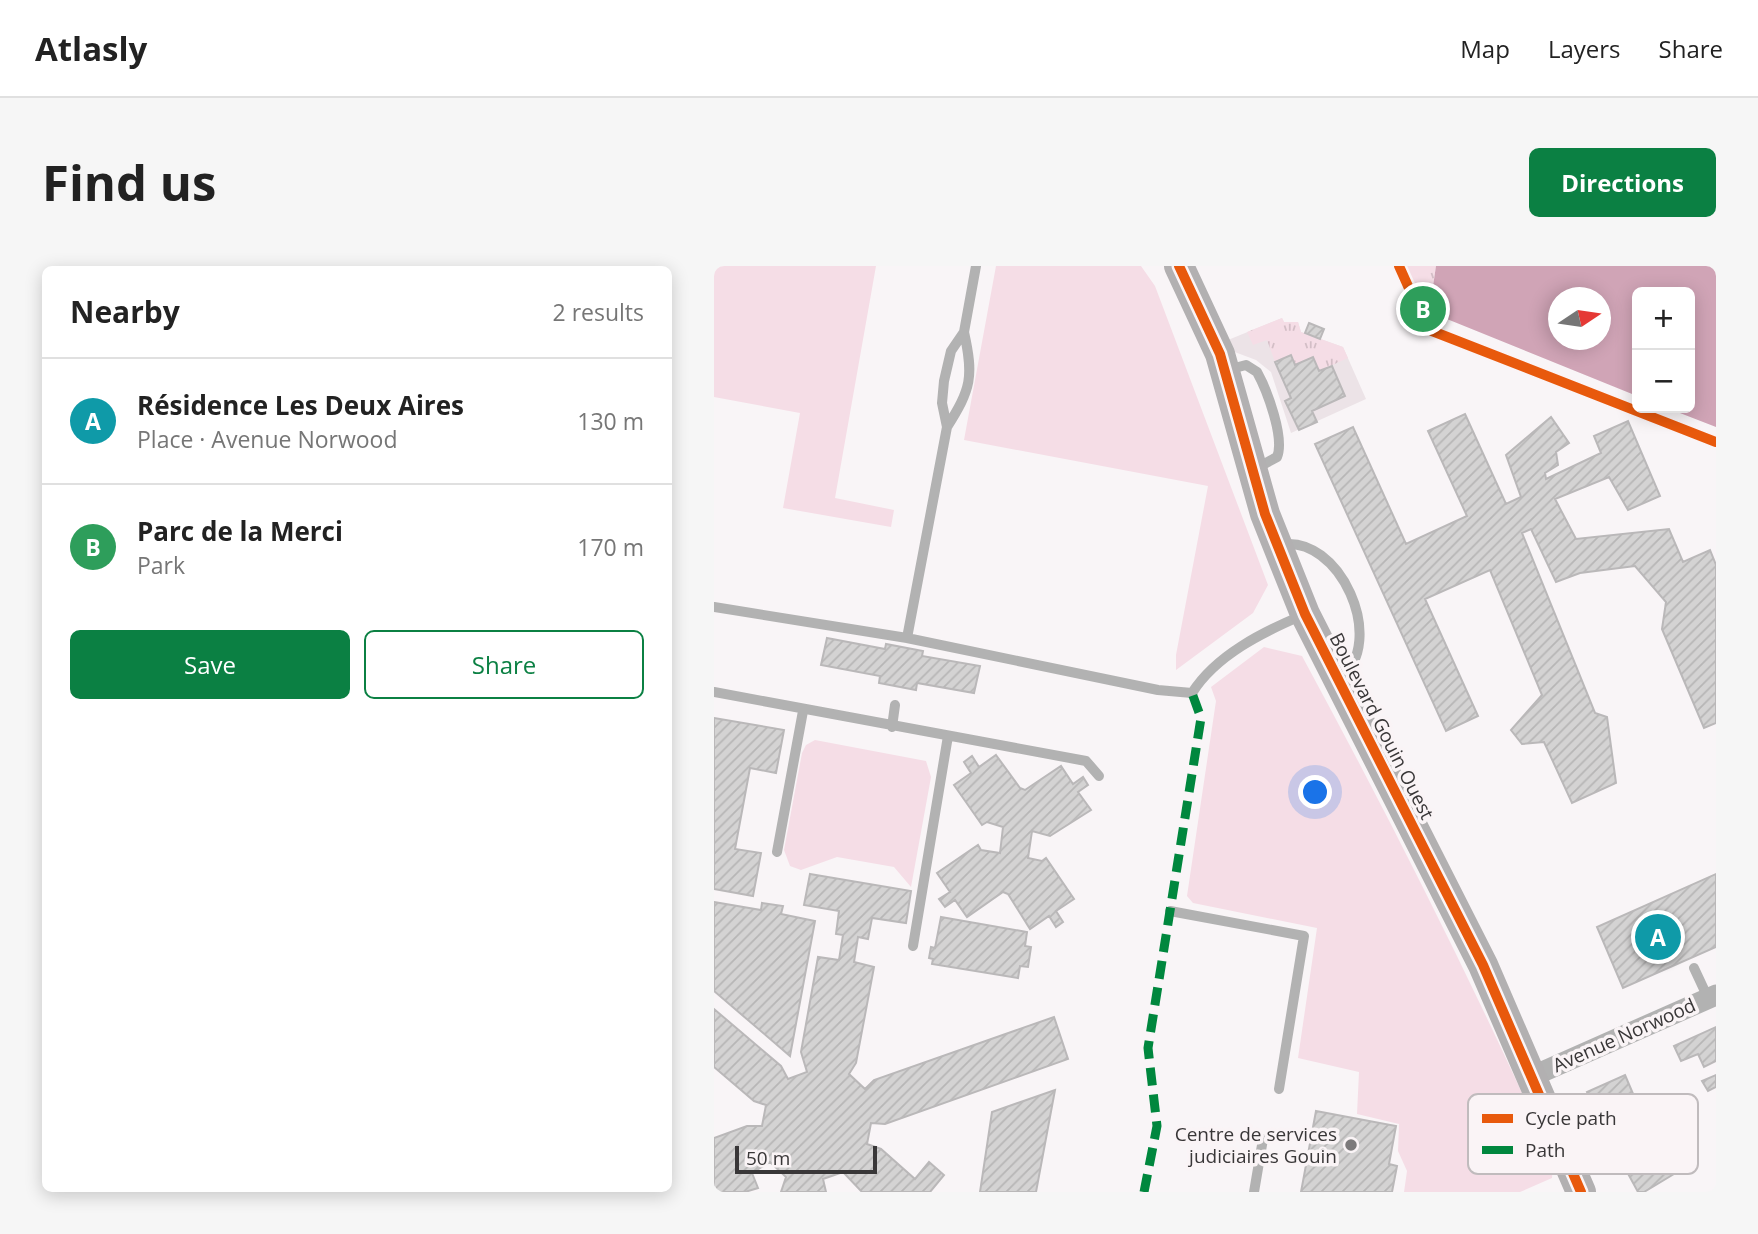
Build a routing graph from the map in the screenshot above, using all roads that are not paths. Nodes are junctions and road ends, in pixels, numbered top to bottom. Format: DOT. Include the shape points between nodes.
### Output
graph roads {
  1 [pos="976,266"];
  2 [pos="1180,266"];
  3 [pos="964,332"];
  4 [pos="947,427"];
  5 [pos="1277,546"];
  6 [pos="714,607"];
  7 [pos="1305,614"];
  8 [pos="907,638"];
  9 [pos="1338,680"];
  10 [pos="714,692"];
  11 [pos="895,705"];
  12 [pos="803,711"];
  13 [pos="892,727"];
  14 [pos="948,736"];
  15 [pos="1099,776"];
  16 [pos="777,852"];
  17 [pos="1170,911"];
  18 [pos="913,946"];
  19 [pos="1694,968"];
  20 [pos="1712,997"];
  21 [pos="1533,1076"];
  22 [pos="1279,1089"];
  23 [pos="1540,1094"];
  24 [pos="1263,1139"];
  25 [pos="1573,1174"];
  26 [pos="1254,1192"];
  27 [pos="1580,1192"];
  1 -- 3 [label="lane"];
  2 -- 5 [label="street, Boulevard Gouin Ouest" via="1225,370"];
  3 -- 4 [label="lane" via="951,351 944,381"];
  3 -- 4 [label="lane" via="972,365 965,398"];
  4 -- 8 [label="lane"];
  5 -- 7 [label="street, Boulevard Gouin Ouest"];
  5 -- 9 [label="lane" via="1292,543 1312,549 1328,558 1341,577 1361,627 1354,664"];
  6 -- 8 [label="lane"];
  7 -- 8 [label="lane" via="1258,635 1202,677 1192,693"];
  7 -- 9 [label="street, Boulevard Gouin Ouest"];
  9 -- 21 [label="street, Boulevard Gouin Ouest" via="1446,887"];
  10 -- 12 [label="lane"];
  11 -- 13 [label="lane"];
  12 -- 13 [label="lane"];
  12 -- 16 [label="lane"];
  13 -- 14 [label="lane"];
  14 -- 15 [label="lane" via="1087,761"];
  14 -- 18 [label="lane"];
  17 -- 22 [label="lane" via="1304,936"];
  19 -- 20 [label="lane"];
  20 -- 21 [label="street, Avenue Norwood"];
  21 -- 23 [label="street, Boulevard Gouin Ouest"];
  24 -- 26 [label="lane"];
  25 -- 27 [label="street, Boulevard Gouin Ouest"];
}
